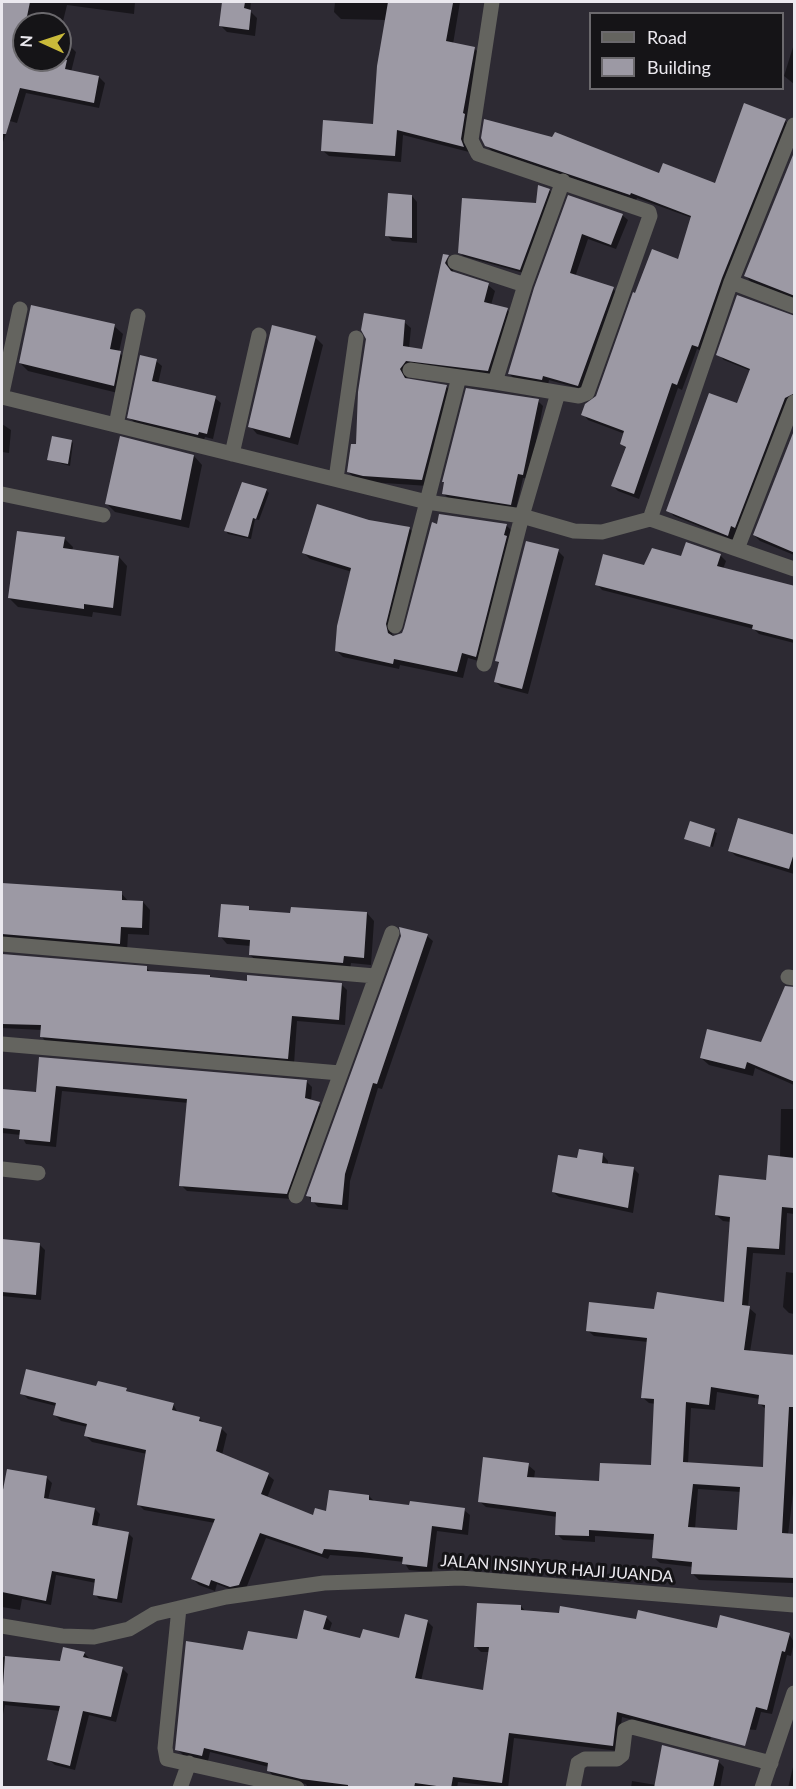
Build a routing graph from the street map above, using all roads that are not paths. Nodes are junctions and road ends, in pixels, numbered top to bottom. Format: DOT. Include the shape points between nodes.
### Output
graph roads {
  1 [pos="492,2"];
  2 [pos="795,125"];
  3 [pos="563,181"];
  4 [pos="455,262"];
  5 [pos="731,282"];
  6 [pos="525,285"];
  7 [pos="795,306"];
  8 [pos="20,309"];
  9 [pos="138,316"];
  10 [pos="259,335"];
  11 [pos="356,338"];
  12 [pos="410,370"];
  13 [pos="459,377"];
  14 [pos="495,382"];
  15 [pos="558,393"];
  16 [pos="2,395"];
  17 [pos="795,402"];
  18 [pos="116,425"];
  19 [pos="232,454"];
  20 [pos="336,479"];
  21 [pos="2,494"];
  22 [pos="427,502"];
  23 [pos="104,515"];
  24 [pos="522,516"];
  25 [pos="650,519"];
  26 [pos="737,549"];
  27 [pos="795,570"];
  28 [pos="395,626"];
  29 [pos="484,664"];
  30 [pos="392,933"];
  31 [pos="2,944"];
  32 [pos="375,976"];
  33 [pos="2,1044"];
  34 [pos="340,1073"];
  35 [pos="2,1169"];
  36 [pos="38,1173"];
  37 [pos="296,1196"];
  38 [pos="795,1605"];
  39 [pos="179,1608"];
  40 [pos="2,1626"];
  41 [pos="795,1693"];
  42 [pos="189,1763"];
  43 [pos="771,1763"];
  44 [pos="272,1785"];
  45 [pos="180,1788"];
  46 [pos="297,1788"];
  47 [pos="573,1788"];
  48 [pos="762,1788"];
  1 -- 3 [label="street" via="471,140 473,148 478,154"];
  2 -- 5 [label="street"];
  3 -- 6 [label="street"];
  3 -- 15 [label="street" via="649,212 650,216 586,393"];
  4 -- 6 [label="street"];
  5 -- 7 [label="street"];
  5 -- 25 [label="street"];
  6 -- 14 [label="street"];
  8 -- 16 [label="street"];
  9 -- 18 [label="street"];
  10 -- 19 [label="street"];
  11 -- 20 [label="street"];
  12 -- 13 [label="street"];
  13 -- 14 [label="street"];
  13 -- 22 [label="street"];
  14 -- 15 [label="street"];
  15 -- 24 [label="street"];
  16 -- 18 [label="street"];
  17 -- 26 [label="street"];
  18 -- 19 [label="street"];
  19 -- 20 [label="street"];
  20 -- 22 [label="street"];
  21 -- 23 [label="street"];
  22 -- 24 [label="street"];
  22 -- 28 [label="street"];
  24 -- 25 [label="street" via="574,531 602,532"];
  24 -- 29 [label="street"];
  25 -- 26 [label="street"];
  26 -- 27 [label="street"];
  30 -- 32 [label="street"];
  31 -- 32 [label="street"];
  32 -- 34 [label="street"];
  33 -- 34 [label="street"];
  34 -- 37 [label="street"];
  35 -- 36 [label="street"];
  38 -- 39 [label="street, JALAN INSINYUR HAJI JUANDA" via="462,1578 324,1583"];
  39 -- 40 [label="street, JALAN INSINYUR HAJI JUANDA" via="154,1614 129,1629 94,1637"];
  39 -- 42 [label="street" via="165,1748 167,1759"];
  41 -- 43 [label="street"];
  42 -- 44 [label="street"];
  42 -- 45 [label="street"];
  43 -- 47 [label="street" via="632,1727 625,1730 622,1755 617,1759 585,1759 579,1763"];
  43 -- 48 [label="street"];
  44 -- 46 [label="street"];
}
